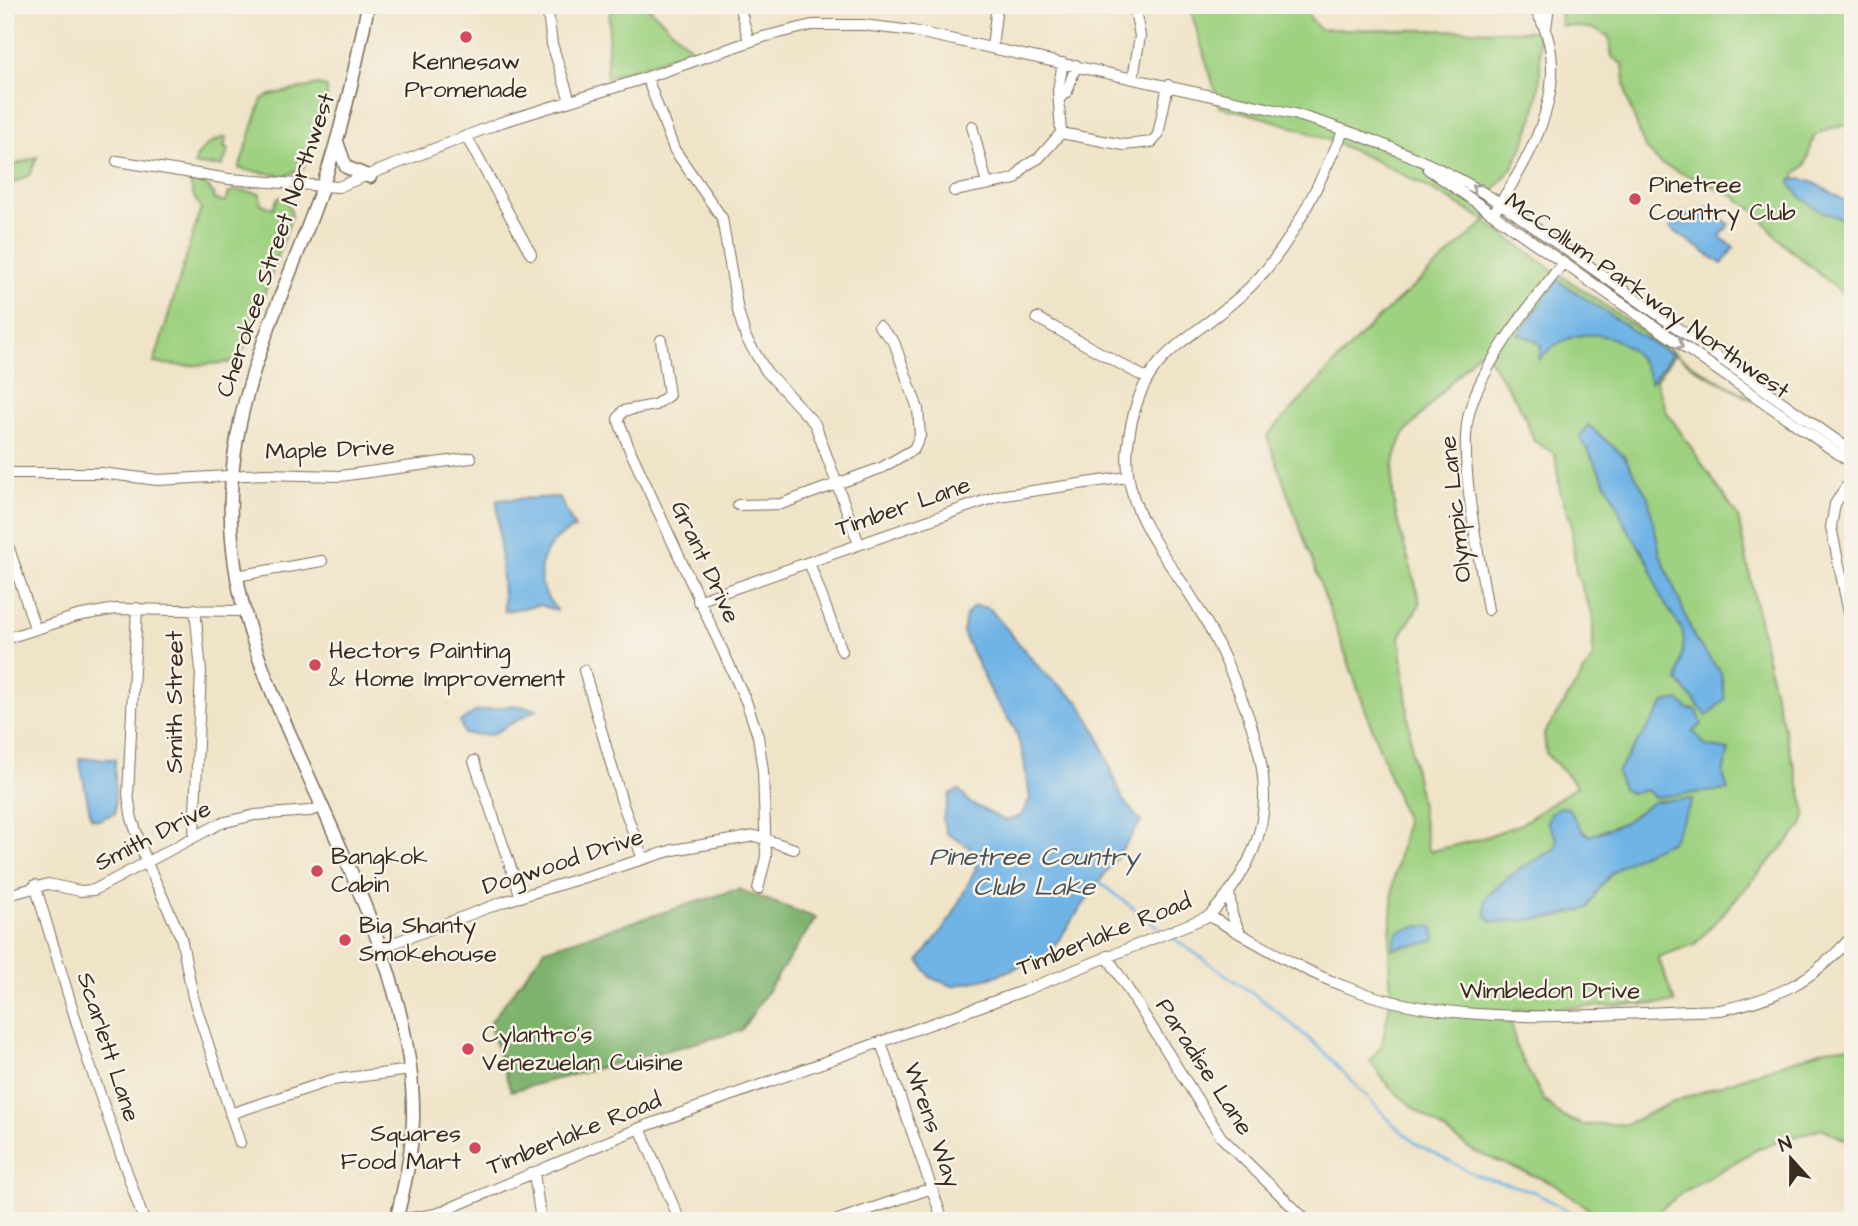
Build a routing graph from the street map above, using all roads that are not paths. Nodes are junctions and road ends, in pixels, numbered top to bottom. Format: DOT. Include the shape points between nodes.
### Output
graph roads {
  1 [pos="368,5"];
  2 [pos="547,5"];
  3 [pos="739,5"];
  4 [pos="997,5"];
  5 [pos="1134,5"];
  6 [pos="1532,5"];
  7 [pos="1549,5"];
  8 [pos="1546,30"];
  9 [pos="749,41"];
  10 [pos="992,47"];
  11 [pos="1063,62"];
  12 [pos="1076,65"];
  13 [pos="647,78"];
  14 [pos="1133,78"];
  15 [pos="1168,85"];
  16 [pos="1061,97"];
  17 [pos="570,101"];
  18 [pos="972,126"];
  19 [pos="1345,130"];
  20 [pos="1061,133"];
  21 [pos="466,136"];
  22 [pos="337,141"];
  23 [pos="117,161"];
  24 [pos="1417,161"];
  25 [pos="370,177"];
  26 [pos="987,184"];
  27 [pos="322,188"];
  28 [pos="954,191"];
  29 [pos="1500,203"];
  30 [pos="1493,214"];
  31 [pos="531,254"];
  32 [pos="1563,263"];
  33 [pos="1037,317"];
  34 [pos="879,326"];
  35 [pos="661,340"];
  36 [pos="1146,378"];
  37 [pos="1853,453"];
  38 [pos="471,458"];
  39 [pos="1853,464"];
  40 [pos="5,473"];
  41 [pos="231,475"];
  42 [pos="1853,476"];
  43 [pos="1127,477"];
  44 [pos="837,484"];
  45 [pos="738,505"];
  46 [pos="5,536"];
  47 [pos="859,544"];
  48 [pos="322,561"];
  49 [pos="809,562"];
  50 [pos="236,576"];
  51 [pos="698,601"];
  52 [pos="137,608"];
  53 [pos="195,609"];
  54 [pos="1488,610"];
  55 [pos="243,611"];
  56 [pos="35,628"];
  57 [pos="1853,632"];
  58 [pos="5,639"];
  59 [pos="842,651"];
  60 [pos="584,670"];
  61 [pos="474,761"];
  62 [pos="322,807"];
  63 [pos="194,836"];
  64 [pos="763,837"];
  65 [pos="794,849"];
  66 [pos="643,859"];
  67 [pos="146,862"];
  68 [pos="35,885"];
  69 [pos="758,889"];
  70 [pos="1229,892"];
  71 [pos="5,895"];
  72 [pos="521,897"];
  73 [pos="1209,916"];
  74 [pos="1240,933"];
  75 [pos="1853,935"];
  76 [pos="380,948"];
  77 [pos="1108,956"];
  78 [pos="881,1043"];
  79 [pos="411,1070"];
  80 [pos="230,1114"];
  81 [pos="640,1128"];
  82 [pos="240,1143"];
  83 [pos="534,1173"];
  84 [pos="932,1188"];
  85 [pos="396,1220"];
  86 [pos="838,1220"];
  87 [pos="144,1221"];
  88 [pos="541,1221"];
  89 [pos="680,1221"];
  90 [pos="943,1221"];
  91 [pos="1307,1221"];
  1 -- 22 [label="main road, Cherokee Street Northwest"];
  2 -- 17 [label="street" via="552,44"];
  3 -- 9 [label="street"];
  4 -- 10 [label="street"];
  5 -- 14 [label="street" via="1140,36"];
  6 -- 8 [label="street"];
  7 -- 8 [label="street"];
  8 -- 29 [label="street" via="1551,74 1545,119 1531,153"];
  9 -- 10 [label="street, McCollum Parkway Northwest" via="802,26 849,25 913,31"];
  9 -- 13 [label="street, McCollum Parkway Northwest"];
  10 -- 11 [label="street, McCollum Parkway Northwest"];
  11 -- 12 [label="street, McCollum Parkway Northwest"];
  11 -- 16 [label="street"];
  12 -- 14 [label="street, McCollum Parkway Northwest"];
  12 -- 16 [label="street"];
  13 -- 17 [label="street, McCollum Parkway Northwest"];
  13 -- 44 [label="street" via="674,149 722,218 746,338 766,371 815,424"];
  14 -- 15 [label="street, McCollum Parkway Northwest"];
  15 -- 19 [label="street, McCollum Parkway Northwest"];
  15 -- 20 [label="street" via="1158,135 1152,142 1124,145"];
  16 -- 20 [label="street"];
  17 -- 21 [label="street, McCollum Parkway Northwest"];
  18 -- 26 [label="street"];
  19 -- 24 [label="street, McCollum Parkway Northwest"];
  19 -- 36 [label="street, Timberlake Road" via="1300,222 1252,285 1182,339"];
  20 -- 26 [label="street" via="1015,179"];
  21 -- 25 [label="street, McCollum Parkway Northwest"];
  21 -- 31 [label="street"];
  22 -- 25 [label="main road" via="346,167"];
  22 -- 27 [label="main road, Cherokee Street Northwest"];
  23 -- 27 [label="street, McCollum Parkway Northwest"];
  29 -- 24 [label="street, McCollum Parkway Northwest, one-way" via="1456,176"];
  24 -- 30 [label="street, McCollum Parkway Northwest"];
  25 -- 27 [label="street, McCollum Parkway Northwest"];
  26 -- 28 [label="street"];
  27 -- 41 [label="main road, Cherokee Street Northwest" via="252,370 237,427"];
  29 -- 30 [label="street"];
  29 -- 37 [label="street, McCollum Parkway Northwest"];
  30 -- 32 [label="street, McCollum Parkway Northwest"];
  32 -- 39 [label="street, McCollum Parkway Northwest, one-way"];
  32 -- 54 [label="street, Olympic Lane" via="1481,381 1468,416 1468,469"];
  33 -- 36 [label="street"];
  34 -- 44 [label="street" via="894,342 918,409 920,436 914,449 901,459"];
  35 -- 51 [label="street, Grant Drive" via="669,395 655,405 623,411 618,419 625,450"];
  36 -- 43 [label="street, Timberlake Road" via="1134,411"];
  38 -- 41 [label="street, Maple Drive" via="340,476"];
  40 -- 41 [label="street, Maple Drive" via="101,473 158,480"];
  41 -- 50 [label="main road, Cherokee Street Northwest"];
  42 -- 57 [label="street" via="1835,503 1831,527"];
  43 -- 47 [label="street, Timber Lane" via="998,496"];
  43 -- 70 [label="street, Timberlake Road" via="1150,537 1224,655 1259,745 1264,766 1263,815 1252,857"];
  44 -- 45 [label="street" via="781,504"];
  44 -- 47 [label="street"];
  46 -- 56 [label="street"];
  47 -- 49 [label="street, Timber Lane"];
  48 -- 50 [label="street"];
  49 -- 51 [label="street, Timber Lane"];
  49 -- 59 [label="street"];
  50 -- 55 [label="main road, Cherokee Street Northwest"];
  51 -- 64 [label="street, Grant Drive" via="758,736"];
  52 -- 53 [label="street"];
  52 -- 56 [label="street" via="97,612"];
  52 -- 67 [label="street" via="128,795"];
  53 -- 55 [label="street"];
  53 -- 63 [label="street, Smith Street" via="201,671"];
  55 -- 62 [label="main road, Cherokee Street Northwest" via="263,672"];
  56 -- 58 [label="street"];
  60 -- 66 [label="street"];
  61 -- 72 [label="street"];
  62 -- 63 [label="street, Smith Drive" via="236,818"];
  62 -- 76 [label="main road, Cherokee Street Northwest"];
  63 -- 67 [label="street, Smith Drive"];
  64 -- 65 [label="street, Dogwood Drive"];
  64 -- 66 [label="street, Dogwood Drive" via="703,843"];
  64 -- 69 [label="street" via="766,857"];
  66 -- 72 [label="street, Dogwood Drive"];
  67 -- 68 [label="street, Smith Drive" via="94,890"];
  67 -- 80 [label="street" via="181,937 193,997"];
  68 -- 71 [label="street, Smith Drive"];
  68 -- 87 [label="street, Scarlett Lane" via="87,1057"];
  70 -- 73 [label="street, Timberlake Road"];
  70 -- 74 [label="street"];
  72 -- 76 [label="street, Dogwood Drive"];
  73 -- 74 [label="street, Wimbledon Drive"];
  73 -- 77 [label="street, Timberlake Road"];
  74 -- 75 [label="street, Wimbledon Drive" via="1302,968 1356,991 1428,1010 1502,1016 1720,1010 1754,1003 1816,973"];
  76 -- 79 [label="main road, Cherokee Street Northwest" via="401,1015"];
  77 -- 78 [label="street, Timberlake Road"];
  77 -- 91 [label="street, Paradise Lane" via="1221,1137"];
  78 -- 81 [label="street, Timberlake Road"];
  78 -- 84 [label="street, Wrens Way"];
  79 -- 80 [label="street" via="332,1080"];
  79 -- 85 [label="main road, Cherokee Street Northwest" via="412,1133"];
  80 -- 82 [label="street"];
  81 -- 83 [label="street, Timberlake Road"];
  81 -- 89 [label="street"];
  83 -- 85 [label="street, Timberlake Road" via="436,1214"];
  83 -- 88 [label="street"];
  84 -- 86 [label="street"];
  84 -- 90 [label="street, Wrens Way"];
}
